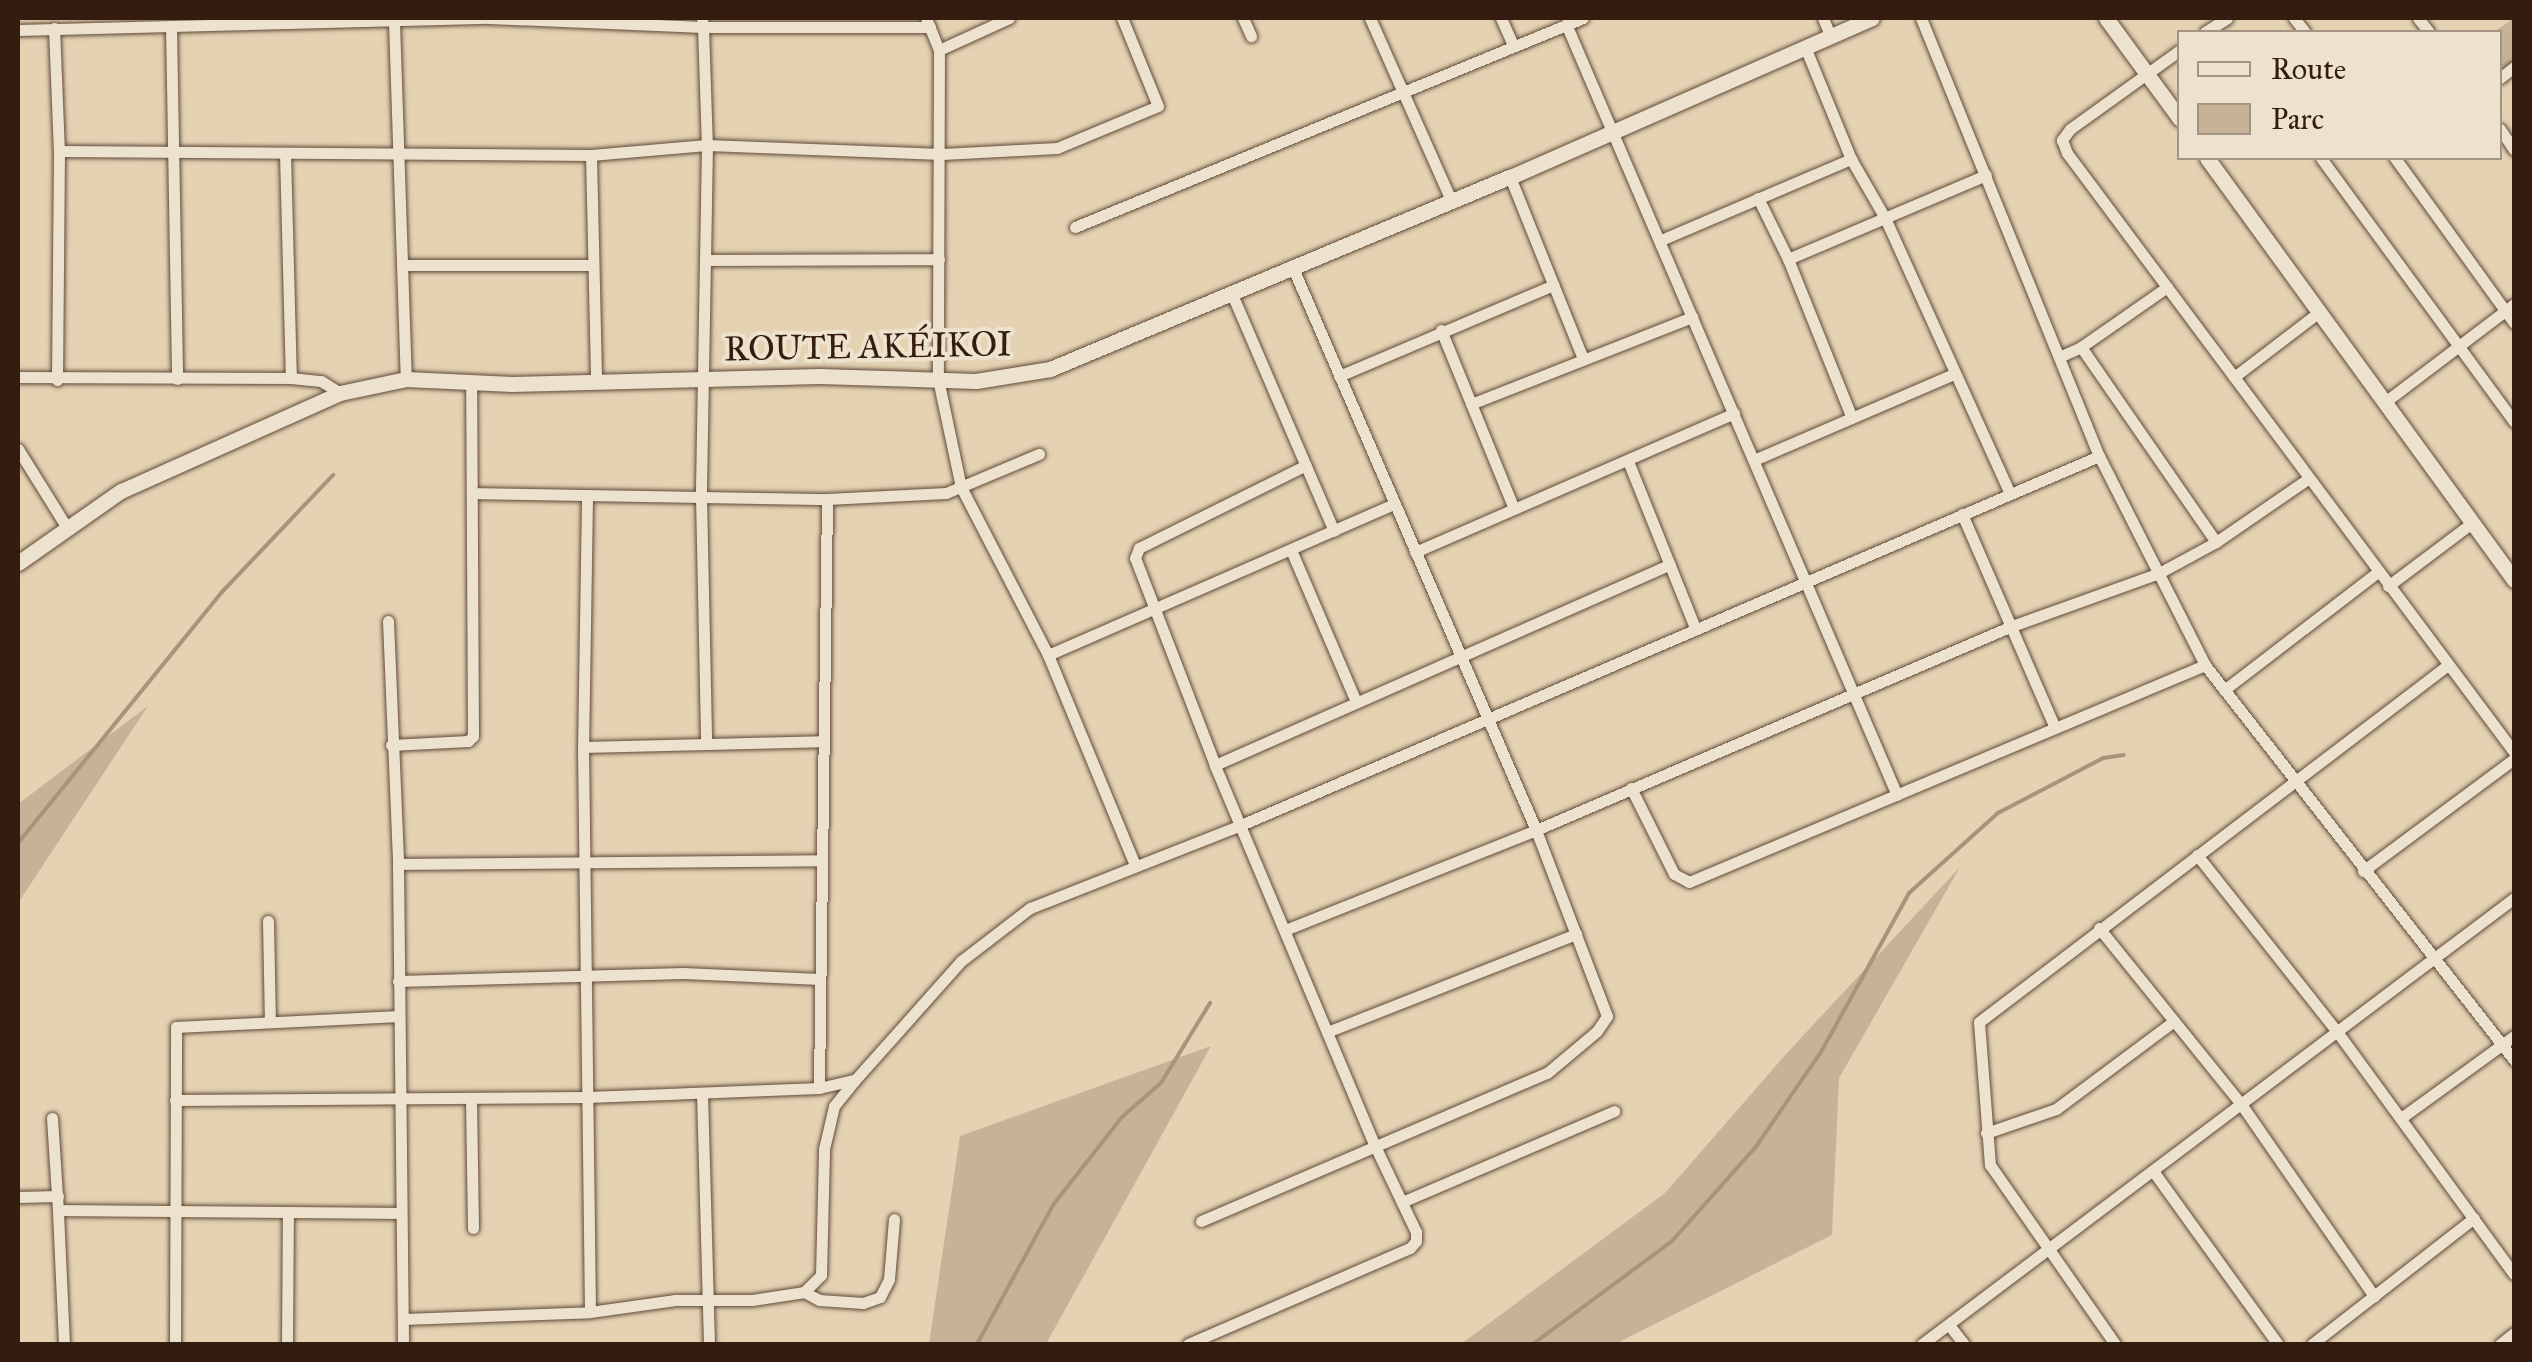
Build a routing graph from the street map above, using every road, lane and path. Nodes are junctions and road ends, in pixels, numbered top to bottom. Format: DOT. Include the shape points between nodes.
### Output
graph roads {
  1 [pos="489,18"];
  2 [pos="1009,18"];
  3 [pos="1122,18"];
  4 [pos="1243,18"];
  5 [pos="1370,18"];
  6 [pos="1501,18"];
  7 [pos="1583,18"];
  8 [pos="1823,18"];
  9 [pos="1872,18"];
  10 [pos="1921,18"];
  11 [pos="2106,18"];
  12 [pos="261,20"];
  13 [pos="141,22"];
  14 [pos="394,22"];
  15 [pos="703,22"];
  16 [pos="928,22"];
  17 [pos="1566,24"];
  18 [pos="171,27"];
  19 [pos="54,28"];
  20 [pos="18,30"];
  21 [pos="1830,35"];
  22 [pos="1251,36"];
  23 [pos="1513,45"];
  24 [pos="1805,47"];
  25 [pos="939,50"];
  26 [pos="2177,52"];
  27 [pos="2147,74"];
  28 [pos="1402,91"];
  29 [pos="2177,115"];
  30 [pos="1614,132"];
  31 [pos="707,145"];
  32 [pos="59,150"];
  33 [pos="173,151"];
  34 [pos="286,153"];
  35 [pos="942,154"];
  36 [pos="399,155"];
  37 [pos="591,155"];
  38 [pos="1850,158"];
  39 [pos="2209,160"];
  40 [pos="2322,160"];
  41 [pos="2397,160"];
  42 [pos="1986,175"];
  43 [pos="1510,178"];
  44 [pos="1758,198"];
  45 [pos="1452,202"];
  46 [pos="1885,218"];
  47 [pos="1075,228"];
  48 [pos="1661,240"];
  49 [pos="1788,259"];
  50 [pos="705,260"];
  51 [pos="939,260"];
  52 [pos="402,265"];
  53 [pos="592,266"];
  54 [pos="1292,266"];
  55 [pos="1552,285"];
  56 [pos="2167,287"];
  57 [pos="1232,292"];
  58 [pos="2510,308"];
  59 [pos="2319,312"];
  60 [pos="1692,317"];
  61 [pos="2514,323"];
  62 [pos="1441,330"];
  63 [pos="2459,346"];
  64 [pos="2080,347"];
  65 [pos="2059,356"];
  66 [pos="1583,359"];
  67 [pos="1954,374"];
  68 [pos="1338,376"];
  69 [pos="2234,376"];
  70 [pos="18,377"];
  71 [pos="291,378"];
  72 [pos="177,379"];
  73 [pos="406,379"];
  74 [pos="57,380"];
  75 [pos="938,380"];
  76 [pos="596,381"];
  77 [pos="704,381"];
  78 [pos="470,382"];
  79 [pos="340,392"];
  80 [pos="2385,402"];
  81 [pos="1471,404"];
  82 [pos="1734,413"];
  83 [pos="1852,418"];
  84 [pos="2514,422"];
  85 [pos="18,449"];
  86 [pos="1039,454"];
  87 [pos="2099,456"];
  88 [pos="1754,460"];
  89 [pos="1628,461"];
  90 [pos="1306,465"];
  91 [pos="2310,478"];
  92 [pos="962,487"];
  93 [pos="474,493"];
  94 [pos="2010,494"];
  95 [pos="701,496"];
  96 [pos="587,498"];
  97 [pos="828,499"];
  98 [pos="1394,504"];
  99 [pos="1514,510"];
  100 [pos="1962,514"];
  101 [pos="2472,523"];
  102 [pos="66,526"];
  103 [pos="1334,531"];
  104 [pos="2216,542"];
  105 [pos="1292,550"];
  106 [pos="1415,552"];
  107 [pos="18,563"];
  108 [pos="1670,564"];
  109 [pos="2378,572"];
  110 [pos="2159,573"];
  111 [pos="2514,580"];
  112 [pos="1804,581"];
  113 [pos="2388,586"];
  114 [pos="1154,610"];
  115 [pos="388,621"];
  116 [pos="2012,626"];
  117 [pos="1695,628"];
  118 [pos="1048,655"];
  119 [pos="1459,656"];
  120 [pos="2205,664"];
  121 [pos="2448,665"];
  122 [pos="2224,690"];
  123 [pos="1853,692"];
  124 [pos="1356,702"];
  125 [pos="1486,718"];
  126 [pos="2055,728"];
  127 [pos="822,741"];
  128 [pos="706,743"];
  129 [pos="390,745"];
  130 [pos="583,747"];
  131 [pos="2514,755"];
  132 [pos="1215,765"];
  133 [pos="2294,782"];
  134 [pos="1630,788"];
  135 [pos="1897,795"];
  136 [pos="1241,825"];
  137 [pos="1536,830"];
  138 [pos="2196,854"];
  139 [pos="822,860"];
  140 [pos="584,862"];
  141 [pos="398,864"];
  142 [pos="1135,865"];
  143 [pos="2363,871"];
  144 [pos="2514,898"];
  145 [pos="268,921"];
  146 [pos="2099,928"];
  147 [pos="1284,930"];
  148 [pos="1576,934"];
  149 [pos="2432,958"];
  150 [pos="586,974"];
  151 [pos="820,979"];
  152 [pos="398,981"];
  153 [pos="399,1016"];
  154 [pos="270,1022"];
  155 [pos="2174,1022"];
  156 [pos="1327,1032"];
  157 [pos="2338,1033"];
  158 [pos="2514,1036"];
  159 [pos="2502,1044"];
  160 [pos="2514,1060"];
  161 [pos="855,1080"];
  162 [pos="819,1088"];
  163 [pos="702,1093"];
  164 [pos="587,1097"];
  165 [pos="175,1100"];
  166 [pos="471,1100"];
  167 [pos="399,1101"];
  168 [pos="2242,1104"];
  169 [pos="1614,1110"];
  170 [pos="52,1118"];
  171 [pos="2402,1118"];
  172 [pos="1986,1133"];
  173 [pos="1374,1144"];
  174 [pos="2153,1171"];
  175 [pos="58,1196"];
  176 [pos="18,1197"];
  177 [pos="1402,1202"];
  178 [pos="58,1210"];
  179 [pos="174,1214"];
  180 [pos="288,1214"];
  181 [pos="401,1214"];
  182 [pos="2474,1218"];
  183 [pos="894,1219"];
  184 [pos="1201,1221"];
  185 [pos="472,1228"];
  186 [pos="2047,1250"];
  187 [pos="2514,1274"];
  188 [pos="804,1292"];
  189 [pos="2374,1296"];
  190 [pos="705,1302"];
  191 [pos="590,1312"];
  192 [pos="403,1319"];
  193 [pos="1949,1325"];
  194 [pos="2514,1333"];
  195 [pos="64,1344"];
  196 [pos="175,1344"];
  197 [pos="287,1344"];
  198 [pos="403,1344"];
  199 [pos="709,1344"];
  200 [pos="1188,1344"];
  201 [pos="1922,1344"];
  202 [pos="1964,1344"];
  203 [pos="2115,1344"];
  204 [pos="2278,1344"];
  205 [pos="2312,1344"];
  206 [pos="2500,1344"];
  1 -- 14 [label="street"];
  1 -- 15 [label="street"];
  2 -- 25 [label="street"];
  3 -- 35 [label="street" via="1157,100 1154,109 1066,146"];
  4 -- 22 [label="street"];
  5 -- 28 [label="street"];
  6 -- 23 [label="street"];
  7 -- 17 [label="street"];
  8 -- 21 [label="street"];
  9 -- 21 [label="street, ROUTE AKÉIKOI"];
  10 -- 42 [label="street"];
  11 -- 27 [label="street"];
  12 -- 14 [label="street"];
  12 -- 18 [label="street"];
  13 -- 18 [label="street"];
  13 -- 19 [label="street"];
  14 -- 36 [label="street"];
  15 -- 16 [label="street"];
  15 -- 31 [label="street"];
  16 -- 25 [label="street"];
  17 -- 23 [label="street"];
  17 -- 30 [label="street"];
  18 -- 33 [label="street"];
  19 -- 20 [label="street"];
  19 -- 32 [label="street"];
  21 -- 24 [label="street, ROUTE AKÉIKOI"];
  23 -- 28 [label="street"];
  24 -- 30 [label="street, ROUTE AKÉIKOI"];
  24 -- 38 [label="street"];
  25 -- 35 [label="street"];
  26 -- 27 [label="street"];
  27 -- 29 [label="street"];
  27 -- 56 [label="street" via="2062,140"];
  28 -- 45 [label="street"];
  28 -- 47 [label="street"];
  30 -- 43 [label="street, ROUTE AKÉIKOI"];
  30 -- 48 [label="street"];
  31 -- 35 [label="street"];
  31 -- 37 [label="street"];
  31 -- 50 [label="street"];
  32 -- 33 [label="street"];
  32 -- 74 [label="street"];
  33 -- 34 [label="street"];
  33 -- 72 [label="street"];
  34 -- 36 [label="street"];
  34 -- 71 [label="street"];
  35 -- 51 [label="street"];
  36 -- 37 [label="street"];
  36 -- 52 [label="street"];
  37 -- 53 [label="street"];
  38 -- 44 [label="street"];
  38 -- 46 [label="street"];
  39 -- 59 [label="street"];
  40 -- 63 [label="street"];
  41 -- 58 [label="street"];
  42 -- 46 [label="street"];
  42 -- 65 [label="street"];
  43 -- 45 [label="street, ROUTE AKÉIKOI"];
  43 -- 55 [label="street"];
  44 -- 48 [label="street"];
  44 -- 49 [label="street"];
  45 -- 54 [label="street, ROUTE AKÉIKOI"];
  46 -- 49 [label="street"];
  46 -- 67 [label="street"];
  48 -- 60 [label="street"];
  49 -- 83 [label="street"];
  50 -- 51 [label="street"];
  50 -- 77 [label="street"];
  51 -- 75 [label="street"];
  52 -- 53 [label="street"];
  52 -- 73 [label="street"];
  53 -- 76 [label="street"];
  54 -- 57 [label="street, ROUTE AKÉIKOI"];
  54 -- 68 [label="street"];
  55 -- 62 [label="street"];
  55 -- 66 [label="street"];
  56 -- 64 [label="street"];
  56 -- 69 [label="street"];
  57 -- 75 [label="street, ROUTE AKÉIKOI" via="1050,369"];
  57 -- 90 [label="street"];
  58 -- 61 [label="street"];
  58 -- 63 [label="street"];
  59 -- 69 [label="street"];
  59 -- 80 [label="street"];
  60 -- 66 [label="street"];
  60 -- 82 [label="street"];
  62 -- 68 [label="street"];
  62 -- 81 [label="street"];
  63 -- 80 [label="street"];
  63 -- 84 [label="street"];
  64 -- 65 [label="street"];
  64 -- 104 [label="street"];
  65 -- 87 [label="street"];
  66 -- 81 [label="street"];
  67 -- 83 [label="street"];
  67 -- 94 [label="street"];
  68 -- 98 [label="street"];
  69 -- 91 [label="street"];
  70 -- 74 [label="street"];
  71 -- 72 [label="street"];
  71 -- 79 [label="street" via="321,381"];
  72 -- 74 [label="street"];
  73 -- 78 [label="street, ROUTE AKÉIKOI"];
  73 -- 79 [label="street, ROUTE AKÉIKOI"];
  75 -- 77 [label="street, ROUTE AKÉIKOI"];
  75 -- 92 [label="street"];
  76 -- 77 [label="street, ROUTE AKÉIKOI"];
  76 -- 78 [label="street, ROUTE AKÉIKOI"];
  77 -- 95 [label="street"];
  78 -- 93 [label="street"];
  79 -- 102 [label="street, ROUTE AKÉIKOI" via="121,491"];
  80 -- 101 [label="street"];
  81 -- 99 [label="street"];
  82 -- 88 [label="street"];
  82 -- 89 [label="street"];
  83 -- 88 [label="street"];
  85 -- 102 [label="street"];
  86 -- 92 [label="street"];
  87 -- 94 [label="street"];
  87 -- 110 [label="street"];
  88 -- 112 [label="street"];
  89 -- 99 [label="street"];
  89 -- 108 [label="street"];
  90 -- 103 [label="street"];
  90 -- 114 [label="street" via="1140,548 1135,558"];
  91 -- 104 [label="street"];
  91 -- 109 [label="street"];
  92 -- 97 [label="street"];
  92 -- 118 [label="street"];
  93 -- 96 [label="street"];
  93 -- 129 [label="street" via="473,736 468,742"];
  94 -- 100 [label="street"];
  95 -- 96 [label="street"];
  95 -- 97 [label="street"];
  95 -- 128 [label="street"];
  96 -- 130 [label="street"];
  97 -- 127 [label="street"];
  98 -- 103 [label="street"];
  98 -- 106 [label="street"];
  99 -- 106 [label="street"];
  100 -- 112 [label="street"];
  100 -- 116 [label="street"];
  101 -- 111 [label="street"];
  101 -- 113 [label="street"];
  102 -- 107 [label="street, ROUTE AKÉIKOI"];
  103 -- 105 [label="street"];
  104 -- 110 [label="street"];
  105 -- 114 [label="street"];
  105 -- 124 [label="street"];
  106 -- 119 [label="street"];
  108 -- 117 [label="street"];
  108 -- 119 [label="street"];
  109 -- 113 [label="street"];
  109 -- 122 [label="street"];
  110 -- 116 [label="street"];
  110 -- 120 [label="street"];
  112 -- 117 [label="street"];
  112 -- 123 [label="street"];
  113 -- 121 [label="street"];
  114 -- 118 [label="street"];
  114 -- 132 [label="street"];
  115 -- 129 [label="street"];
  116 -- 123 [label="street"];
  116 -- 126 [label="street"];
  117 -- 125 [label="street"];
  118 -- 142 [label="street"];
  119 -- 124 [label="street"];
  119 -- 125 [label="street"];
  120 -- 122 [label="street"];
  120 -- 126 [label="street"];
  121 -- 131 [label="street"];
  121 -- 133 [label="street"];
  122 -- 133 [label="street"];
  123 -- 134 [label="street"];
  123 -- 135 [label="street"];
  124 -- 132 [label="street"];
  125 -- 136 [label="street"];
  125 -- 137 [label="street"];
  126 -- 135 [label="street"];
  127 -- 128 [label="street"];
  127 -- 139 [label="street"];
  128 -- 130 [label="street"];
  129 -- 141 [label="street"];
  130 -- 140 [label="street"];
  131 -- 143 [label="street"];
  132 -- 136 [label="street"];
  133 -- 138 [label="street"];
  133 -- 143 [label="street"];
  134 -- 135 [label="street" via="1674,874 1689,882"];
  134 -- 137 [label="street"];
  136 -- 142 [label="street"];
  136 -- 147 [label="street"];
  137 -- 147 [label="street"];
  137 -- 148 [label="street"];
  138 -- 146 [label="street"];
  138 -- 157 [label="street"];
  139 -- 140 [label="street"];
  139 -- 151 [label="street"];
  140 -- 141 [label="street"];
  140 -- 150 [label="street"];
  141 -- 152 [label="street"];
  142 -- 161 [label="street" via="1030,908 984,939"];
  143 -- 149 [label="street"];
  144 -- 149 [label="street"];
  145 -- 154 [label="street"];
  146 -- 155 [label="street"];
  146 -- 172 [label="street" via="1979,1022"];
  147 -- 156 [label="street"];
  148 -- 156 [label="street"];
  148 -- 173 [label="street" via="1607,1016 1597,1032 1546,1072"];
  149 -- 157 [label="street"];
  149 -- 159 [label="street"];
  150 -- 151 [label="street"];
  150 -- 152 [label="street"];
  150 -- 164 [label="street"];
  151 -- 162 [label="street"];
  152 -- 153 [label="street"];
  153 -- 154 [label="street"];
  153 -- 167 [label="street"];
  154 -- 165 [label="street" via="176,1027"];
  155 -- 168 [label="street"];
  155 -- 172 [label="street" via="2056,1109"];
  156 -- 173 [label="street"];
  157 -- 168 [label="street"];
  157 -- 171 [label="street"];
  158 -- 159 [label="street"];
  159 -- 160 [label="street"];
  159 -- 171 [label="street"];
  161 -- 162 [label="street"];
  161 -- 188 [label="street" via="834,1106 824,1149 820,1275"];
  162 -- 163 [label="street"];
  163 -- 164 [label="street"];
  163 -- 190 [label="street"];
  164 -- 166 [label="street"];
  164 -- 191 [label="street"];
  165 -- 167 [label="street"];
  165 -- 179 [label="street"];
  166 -- 167 [label="street"];
  166 -- 185 [label="street"];
  167 -- 181 [label="street"];
  168 -- 174 [label="street"];
  168 -- 189 [label="street"];
  169 -- 177 [label="street"];
  170 -- 175 [label="street"];
  171 -- 182 [label="street"];
  172 -- 186 [label="street" via="1990,1165"];
  173 -- 177 [label="street"];
  173 -- 184 [label="street"];
  174 -- 186 [label="street"];
  174 -- 204 [label="street"];
  175 -- 176 [label="street"];
  175 -- 178 [label="street"];
  177 -- 200 [label="street" via="1416,1232 1410,1248"];
  178 -- 179 [label="street"];
  178 -- 195 [label="street"];
  179 -- 180 [label="street"];
  179 -- 196 [label="street"];
  180 -- 181 [label="street"];
  180 -- 197 [label="street"];
  181 -- 192 [label="street"];
  182 -- 187 [label="street"];
  182 -- 189 [label="street"];
  183 -- 188 [label="street" via="889,1278 880,1297 863,1303 819,1300"];
  186 -- 193 [label="street"];
  186 -- 203 [label="street"];
  188 -- 190 [label="street"];
  189 -- 205 [label="street"];
  190 -- 191 [label="street"];
  190 -- 199 [label="street"];
  191 -- 192 [label="street"];
  192 -- 198 [label="street"];
  193 -- 201 [label="street"];
  193 -- 202 [label="street"];
  194 -- 206 [label="street"];
}
